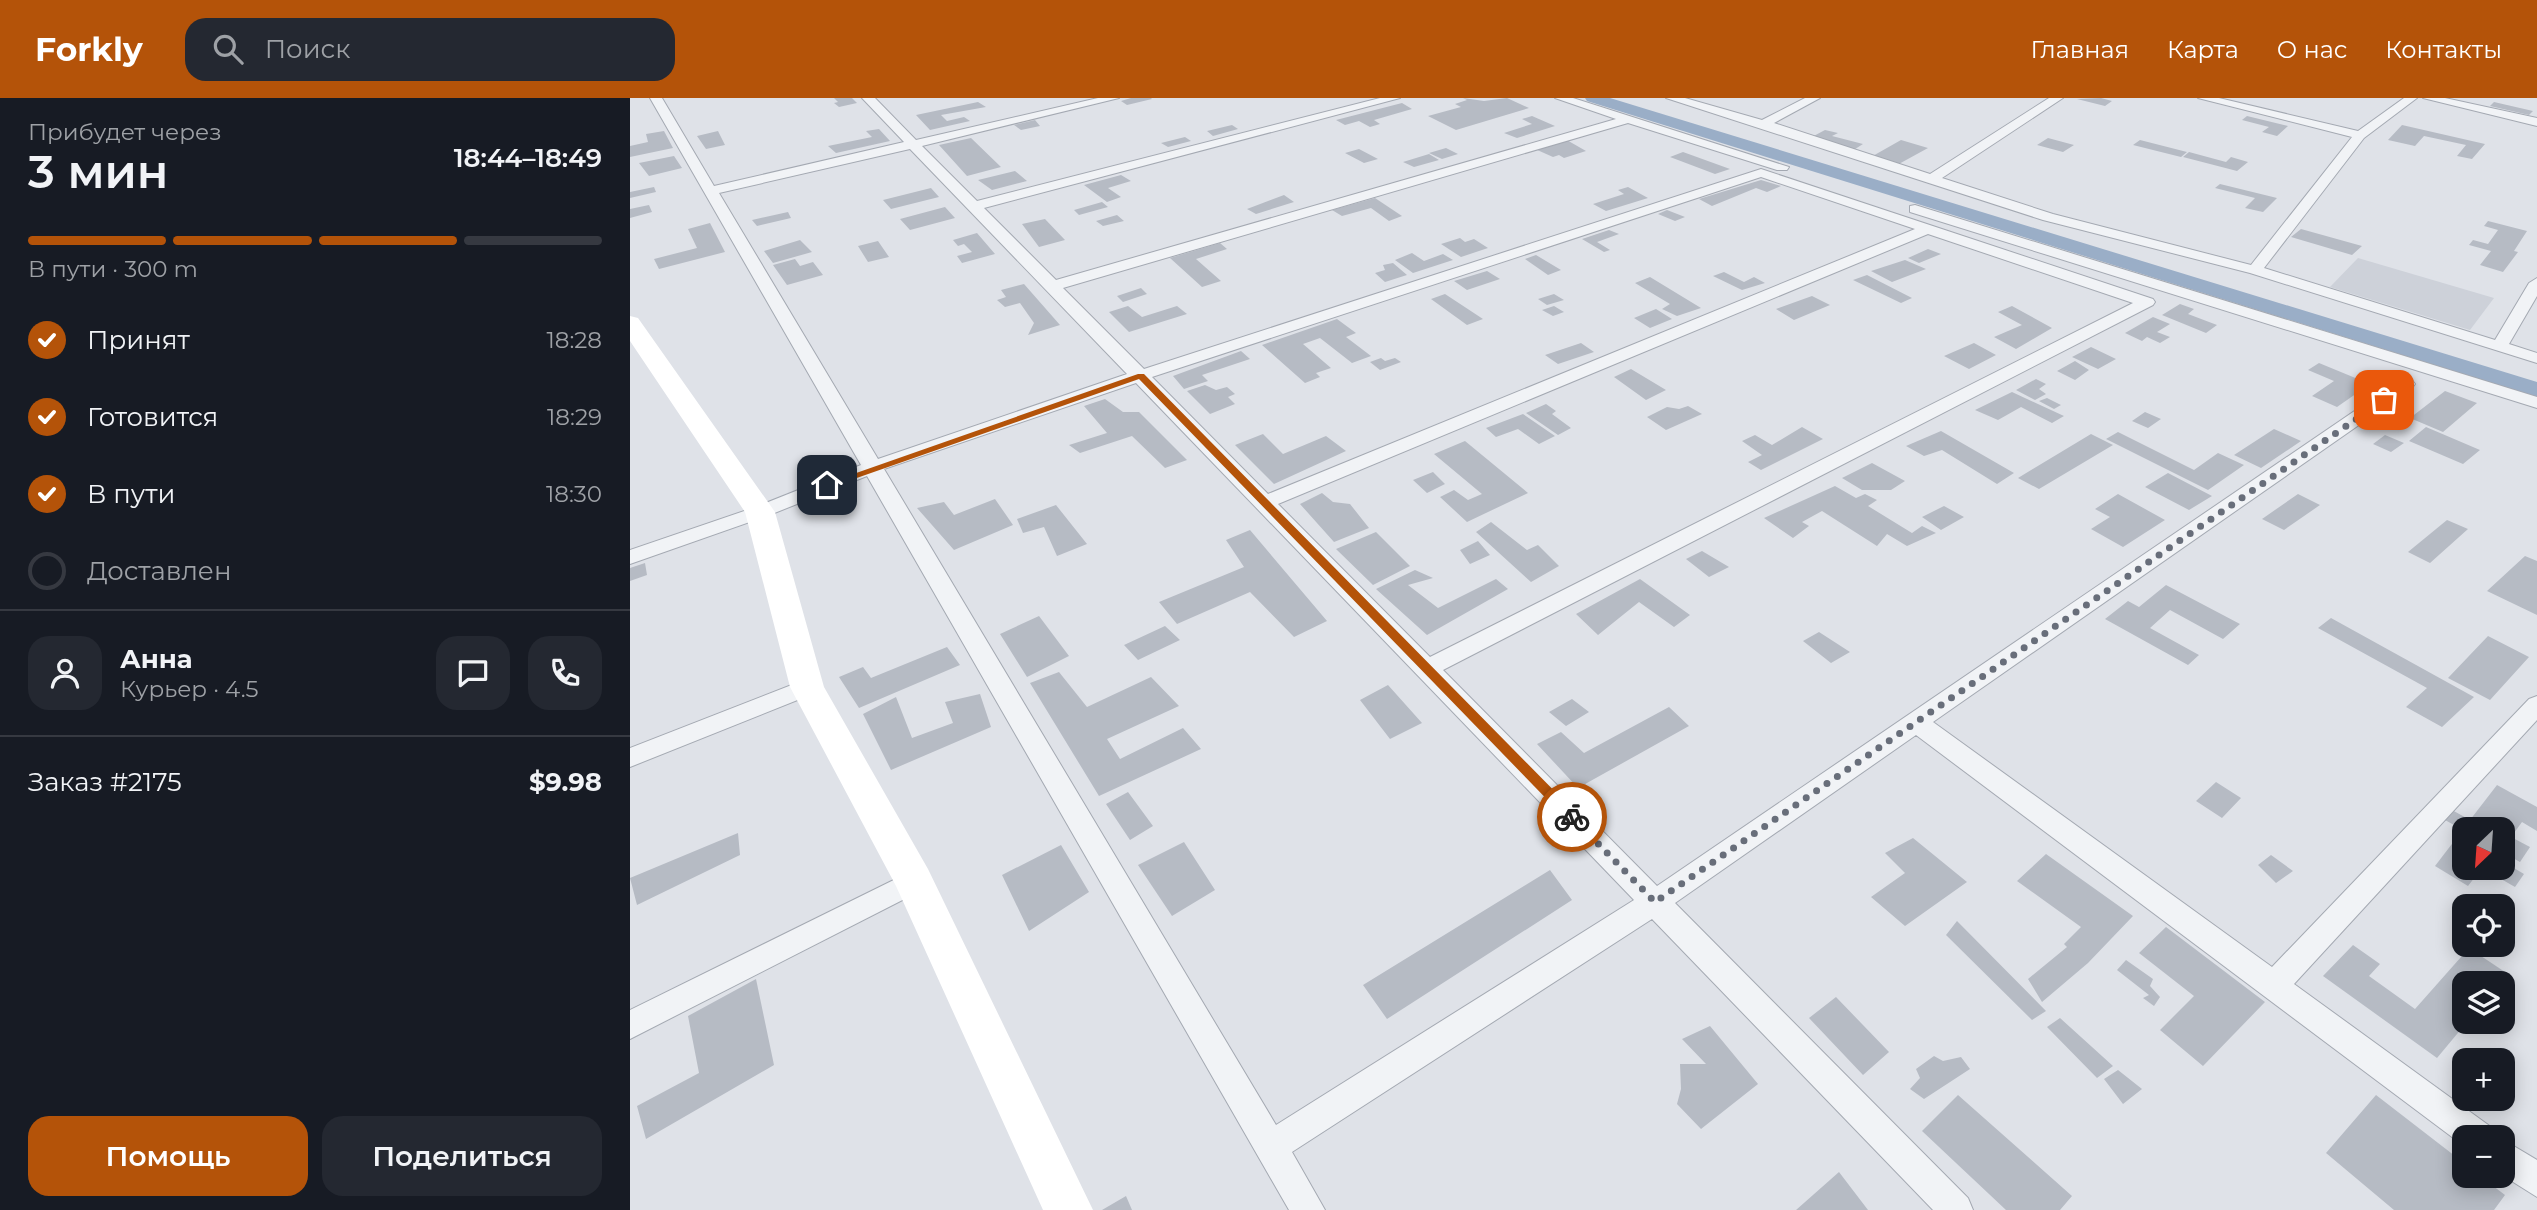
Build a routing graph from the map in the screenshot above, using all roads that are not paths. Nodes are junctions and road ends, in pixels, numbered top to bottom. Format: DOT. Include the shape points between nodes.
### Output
graph roads {
  1 [pos="656,98"];
  2 [pos="868,98"];
  3 [pos="1113,98"];
  4 [pos="1394,98"];
  5 [pos="1561,98"];
  6 [pos="1672,98"];
  7 [pos="1814,98"];
  8 [pos="2057,98"];
  9 [pos="2204,98"];
  10 [pos="2412,98"];
  11 [pos="2429,98"];
  12 [pos="1629,119"];
  13 [pos="2537,122"];
  14 [pos="1763,124"];
  15 [pos="2360,135"];
  16 [pos="913,143"];
  17 [pos="1933,178"];
  18 [pos="710,191"];
  19 [pos="975,206"];
  20 [pos="1927,229"];
  21 [pos="2255,270"];
  22 [pos="2537,283"];
  23 [pos="1053,286"];
  24 [pos="630,323"];
  25 [pos="2499,347"];
  26 [pos="2537,358"];
  27 [pos="1141,375"];
  28 [pos="2406,384"];
  29 [pos="2537,403"];
  30 [pos="872,467"];
  31 [pos="1265,502"];
  32 [pos="760,512"];
  33 [pos="630,557"];
  34 [pos="1427,668"];
  35 [pos="807,687"];
  36 [pos="2537,705"];
  37 [pos="1917,723"];
  38 [pos="630,758"];
  39 [pos="914,881"];
  40 [pos="1655,902"];
  41 [pos="2274,985"];
  42 [pos="630,1025"];
  43 [pos="2462,1125"];
  44 [pos="1272,1146"];
  45 [pos="2515,1164"];
  46 [pos="2537,1180"];
  47 [pos="1057,1205"];
  48 [pos="1308,1210"];
  49 [pos="1956,1210"];
  1 -- 18 [label="street"];
  2 -- 16 [label="street"];
  3 -- 16 [label="street"];
  4 -- 19 [label="street"];
  5 -- 12 [label="street"];
  6 -- 14 [label="street"];
  7 -- 14 [label="street"];
  8 -- 17 [label="street"];
  9 -- 15 [label="street"];
  10 -- 15 [label="street"];
  11 -- 13 [label="street"];
  12 -- 23 [label="street"];
  12 -- 29 [label="street"];
  14 -- 17 [label="street"];
  15 -- 21 [label="street"];
  16 -- 18 [label="street"];
  16 -- 19 [label="street"];
  17 -- 21 [label="street" via="2048,216"];
  18 -- 30 [label="street"];
  19 -- 23 [label="street"];
  20 -- 27 [label="street" via="1761,173"];
  20 -- 31 [label="street"];
  20 -- 34 [label="street" via="2147,302"];
  21 -- 25 [label="street"];
  22 -- 25 [label="street"];
  23 -- 27 [label="street"];
  24 -- 32 [label="street"];
  25 -- 26 [label="street"];
  27 -- 30 [label="street"];
  27 -- 31 [label="street"];
  28 -- 37 [label="street"];
  30 -- 32 [label="street"];
  30 -- 44 [label="street"];
  31 -- 34 [label="street"];
  32 -- 33 [label="street"];
  32 -- 35 [label="street"];
  34 -- 40 [label="street"];
  35 -- 38 [label="street"];
  35 -- 39 [label="street"];
  36 -- 41 [label="street"];
  37 -- 40 [label="street"];
  37 -- 41 [label="street"];
  39 -- 42 [label="street"];
  39 -- 47 [label="street"];
  40 -- 44 [label="street"];
  40 -- 49 [label="street"];
  41 -- 43 [label="street"];
  44 -- 48 [label="street"];
  45 -- 46 [label="street"];
}
